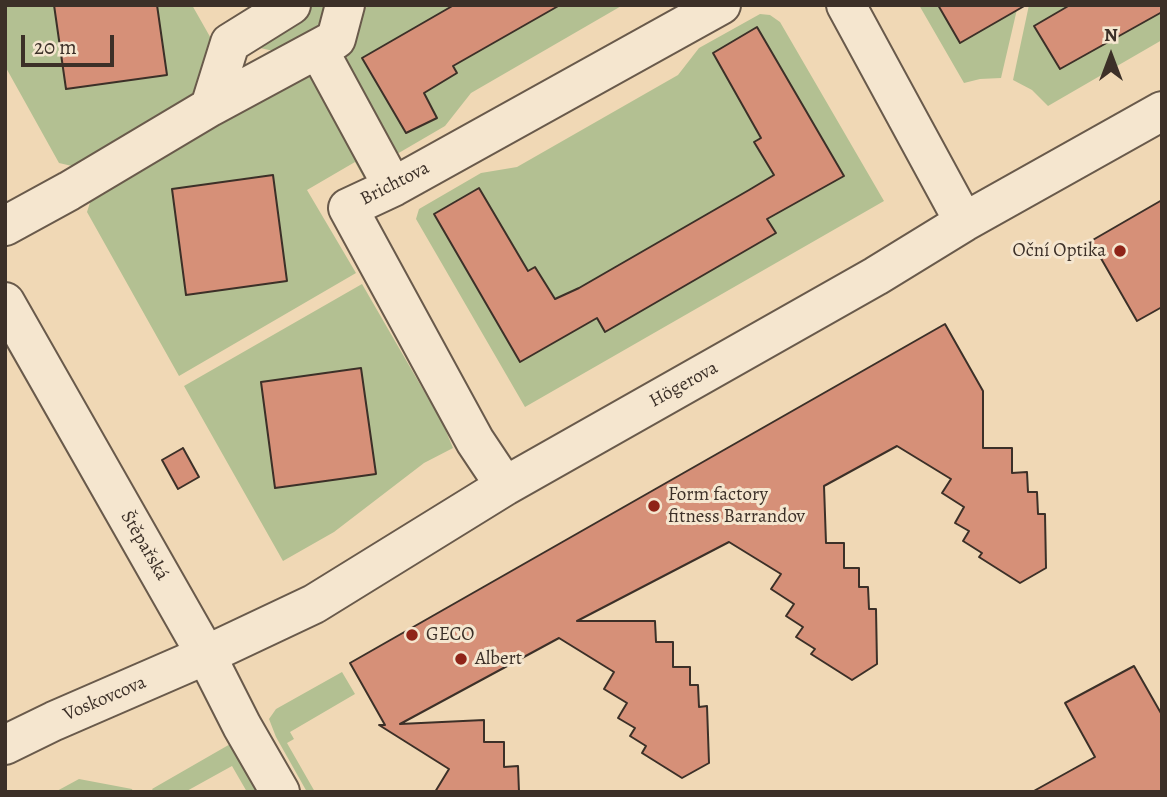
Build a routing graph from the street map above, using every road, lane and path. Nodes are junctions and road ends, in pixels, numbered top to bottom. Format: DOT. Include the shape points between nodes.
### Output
graph roads {
  1 [pos="291,5"];
  2 [pos="721,5"];
  3 [pos="846,5"];
  4 [pos="349,8"];
  5 [pos="230,43"];
  6 [pos="303,57"];
  7 [pos="210,107"];
  8 [pos="1162,111"];
  9 [pos="393,187"];
  10 [pos="964,222"];
  11 [pos="5,226"];
  12 [pos="5,302"];
  13 [pos="505,486"];
  14 [pos="206,655"];
  15 [pos="5,745"];
  16 [pos="280,792"];
  1 -- 5 [label="street"];
  2 -- 9 [label="street, Brichtova"];
  3 -- 10 [label="street"];
  4 -- 6 [label="street" via="336,39"];
  5 -- 6 [label="street"];
  5 -- 7 [label="street"];
  6 -- 7 [label="street"];
  6 -- 9 [label="street"];
  7 -- 11 [label="street"];
  8 -- 10 [label="street, Högerova"];
  9 -- 13 [label="street, Brichtova" via="348,208 475,441"];
  10 -- 13 [label="street, Högerova"];
  12 -- 14 [label="street, Štěpařská"];
  13 -- 14 [label="street, Högerova" via="314,604"];
  14 -- 15 [label="street, Voskovcova"];
  14 -- 16 [label="street, Štěpařská"];
}
